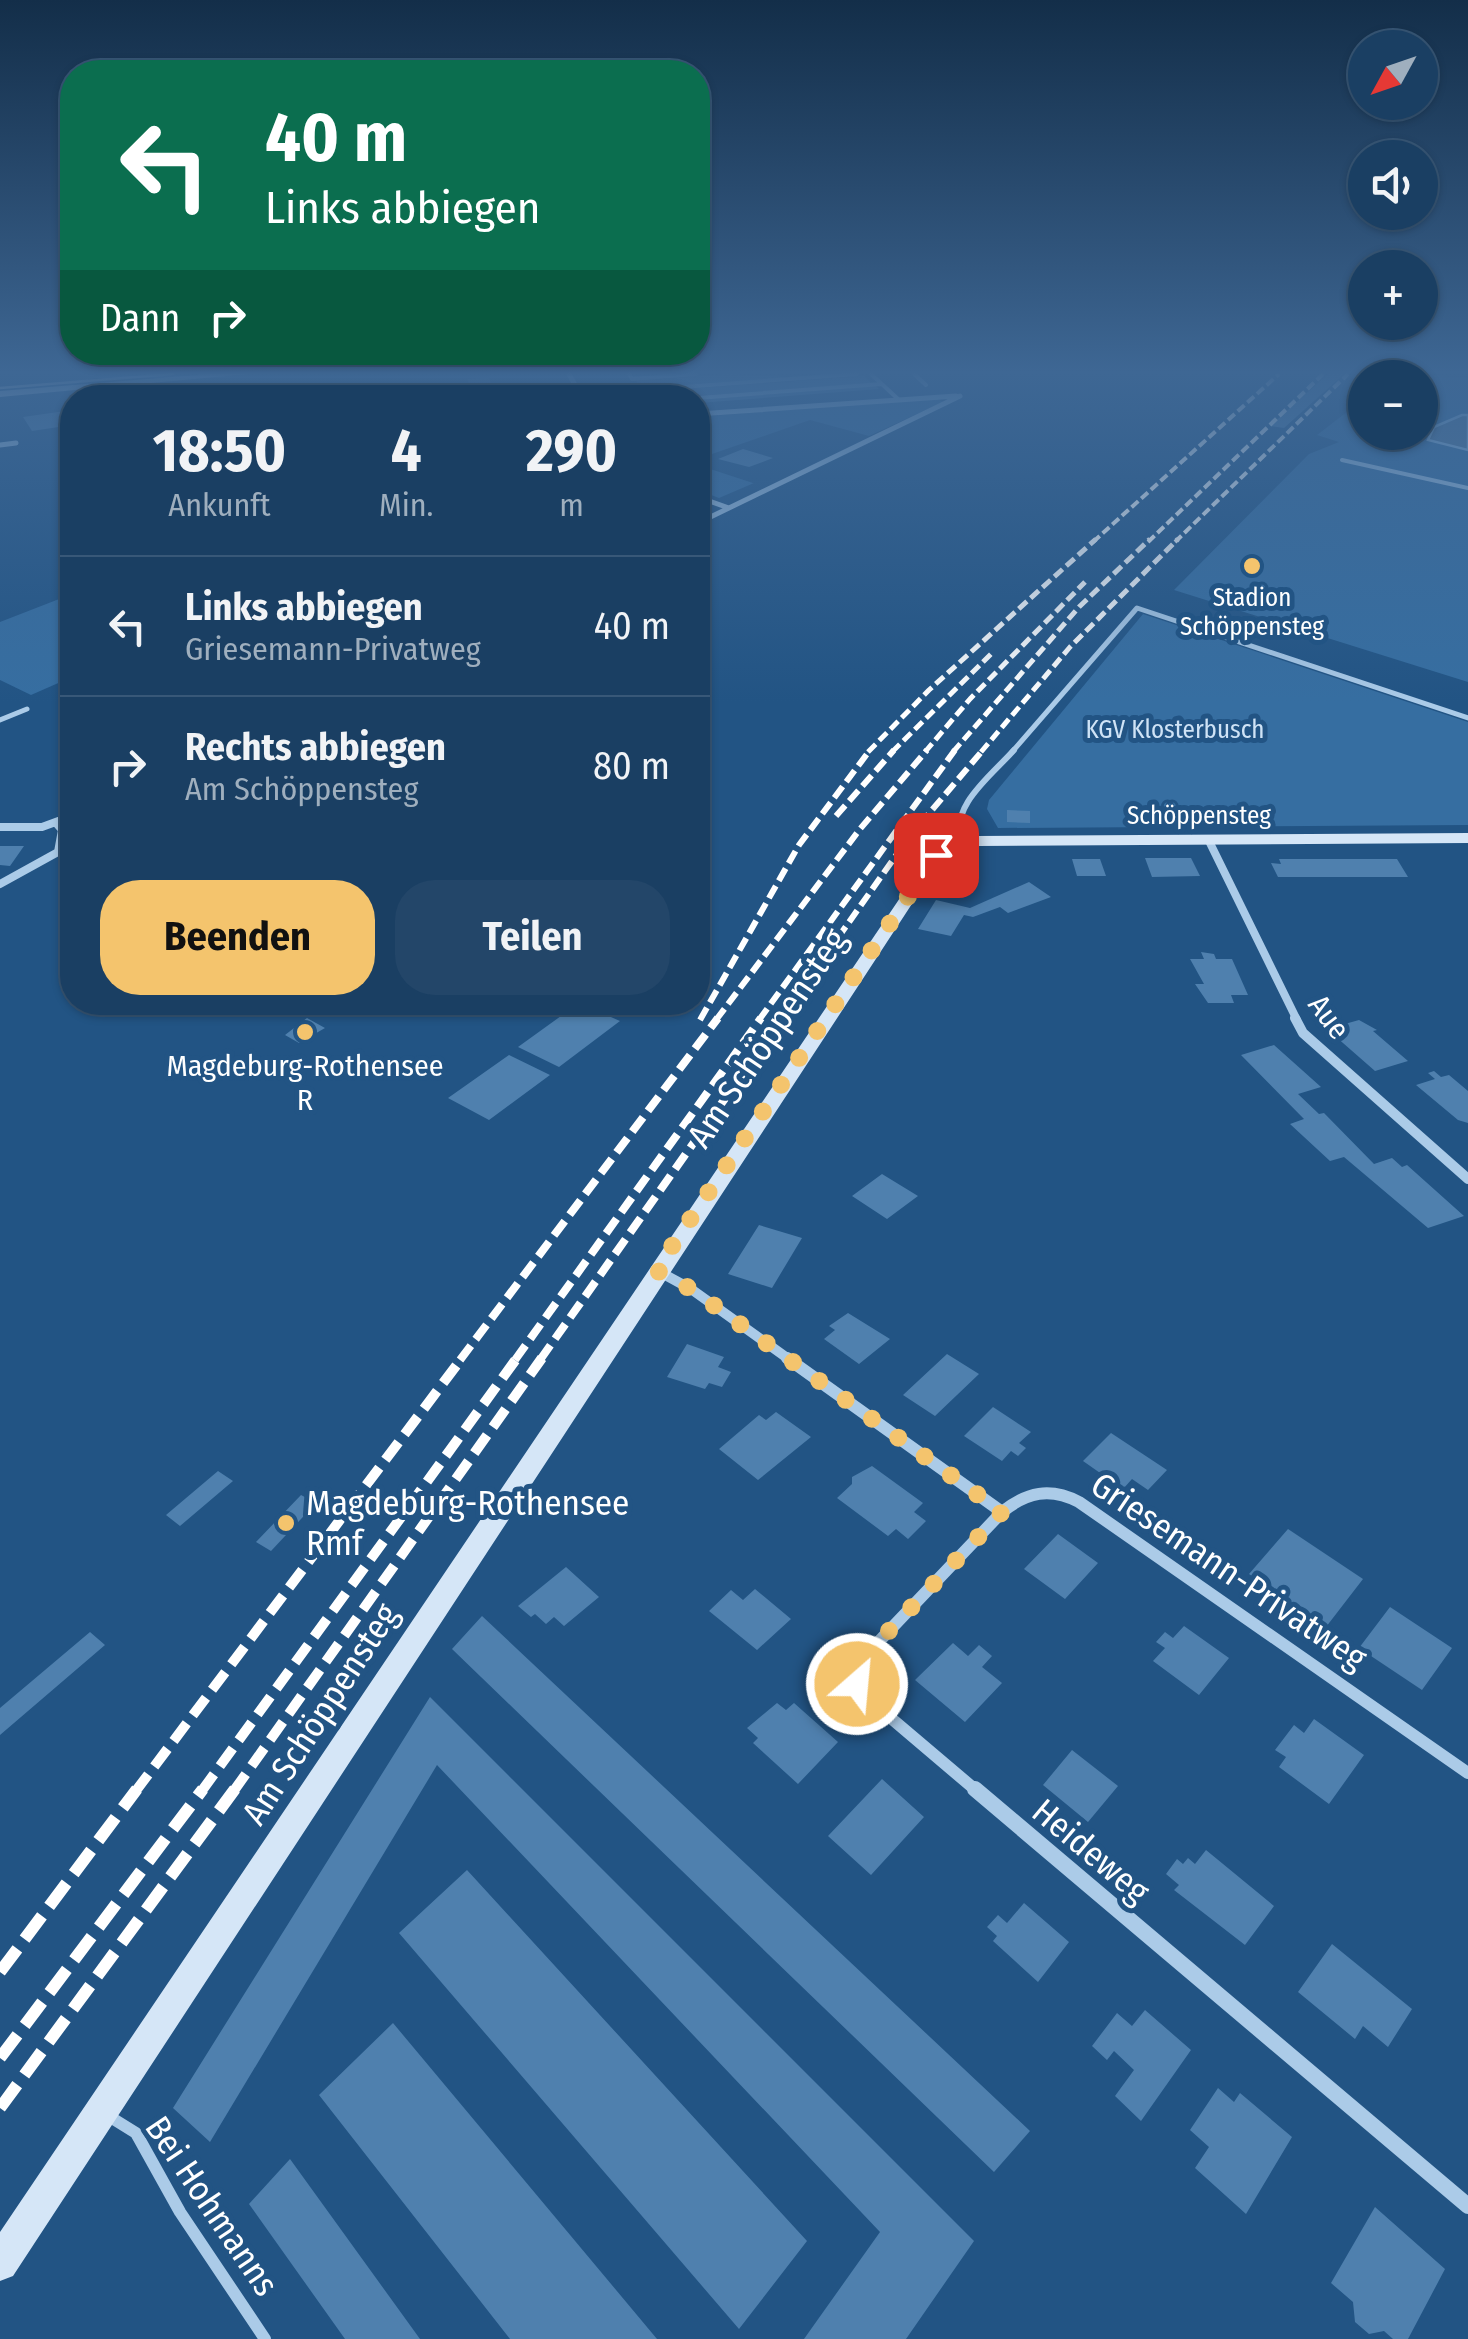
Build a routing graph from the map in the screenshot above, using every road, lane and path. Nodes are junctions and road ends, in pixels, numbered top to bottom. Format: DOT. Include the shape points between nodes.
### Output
graph roads {
  1 [pos="780,483"];
  2 [pos="710,502"];
  3 [pos="729,508"];
  4 [pos="710,517"];
  5 [pos="27,709"];
  6 [pos="1468,718"];
  7 [pos="0,720"];
  8 [pos="60,820"];
  9 [pos="56,822"];
  10 [pos="0,827"];
  11 [pos="60,827"];
  12 [pos="1468,838"];
  13 [pos="60,841"];
  14 [pos="1209,841"];
  15 [pos="962,842"];
  16 [pos="936,855"];
  17 [pos="0,884"];
  18 [pos="1468,1178"];
  19 [pos="656,1270"];
  20 [pos="1002,1512"];
  21 [pos="1468,1772"];
  22 [pos="103,2112"];
  23 [pos="1468,2206"];
  24 [pos="0,2263"];
  25 [pos="264,2339"];
  1 -- 3 [label="street"];
  2 -- 3 [label="street"];
  3 -- 4 [label="street"];
  5 -- 7 [label="lane"];
  6 -- 15 [label="lane" via="1138,608 960,812"];
  8 -- 9 [label="street"];
  9 -- 10 [label="street"];
  9 -- 11 [label="street"];
  12 -- 14 [label="street, Schöppensteg"];
  13 -- 17 [label="street" via="58,852"];
  14 -- 15 [label="street, Schöppensteg"];
  14 -- 18 [label="street, Aue" via="1303,1033"];
  15 -- 16 [label="street, Schöppensteg"];
  16 -- 19 [label="street, Am Schöppensteg"];
  19 -- 20 [label="street"];
  19 -- 22 [label="street, Am Schöppensteg"];
  20 -- 21 [label="street, Griesemann-Privatweg" via="1039,1492 1070,1497"];
  20 -- 23 [label="street, Heideweg" via="867,1654 857,1672 860,1691"];
  22 -- 24 [label="street, Am Schöppensteg"];
  22 -- 25 [label="lane, Bei Hohmanns" via="136,2134"];
}
